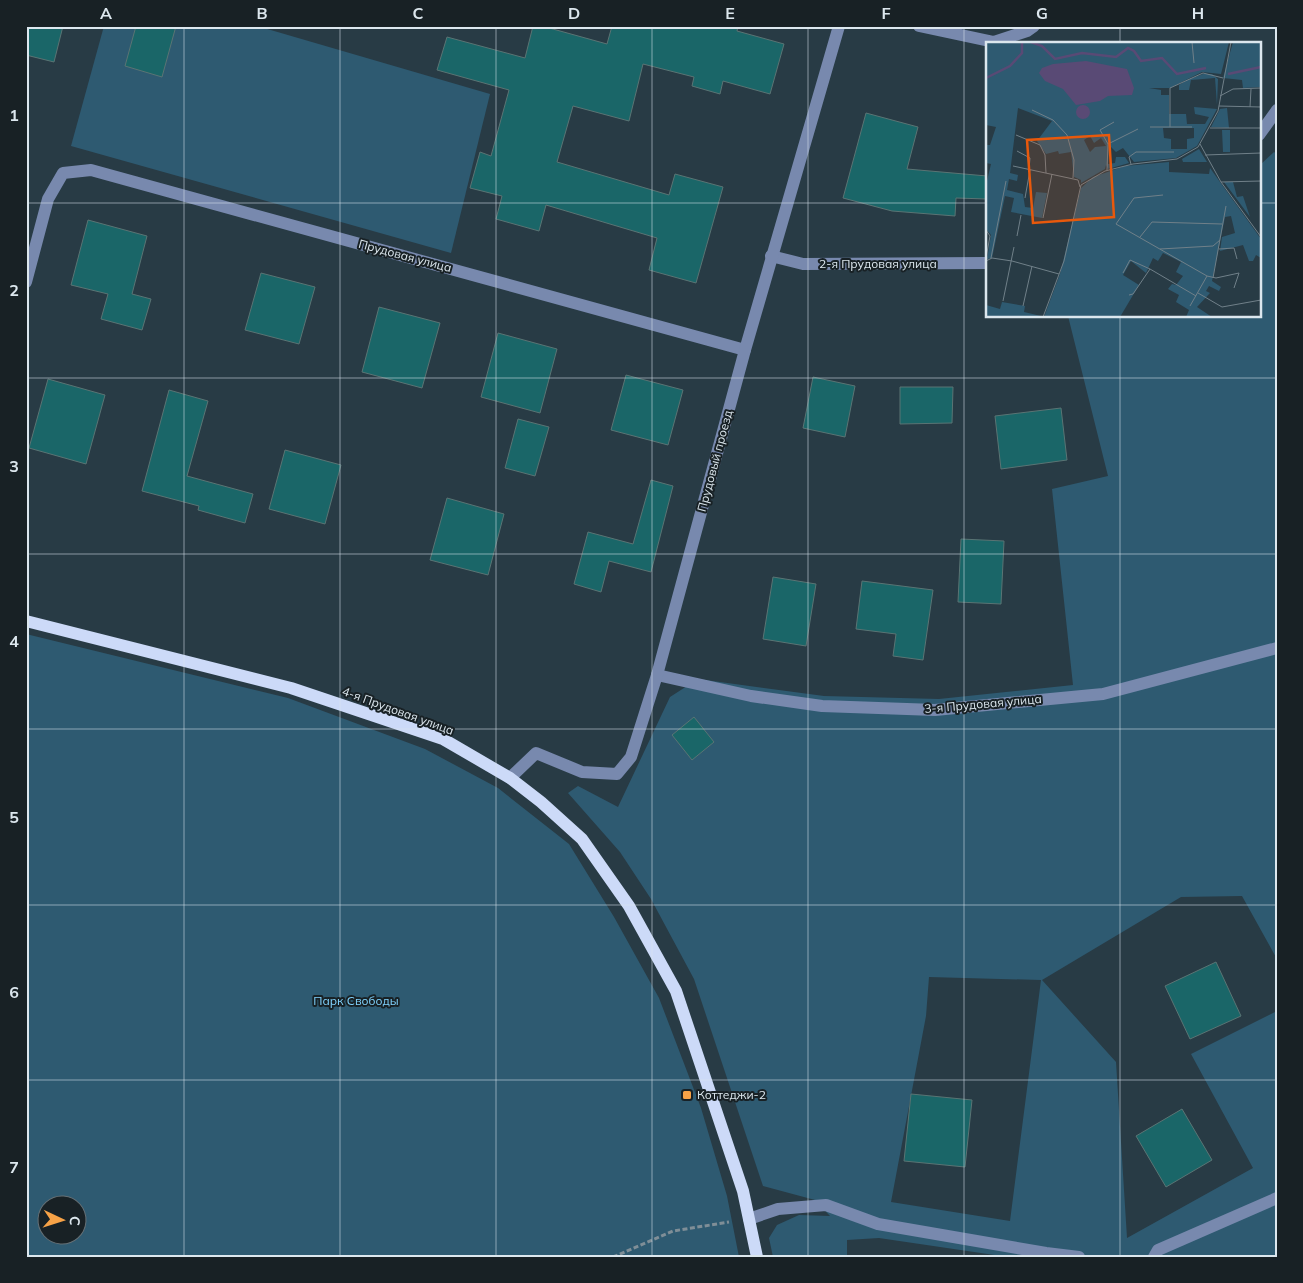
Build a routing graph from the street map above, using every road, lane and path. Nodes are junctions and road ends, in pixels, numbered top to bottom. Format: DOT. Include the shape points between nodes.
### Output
graph roads {
  1 [pos="839,26"];
  2 [pos="919,26"];
  3 [pos="1034,26"];
  4 [pos="1277,110"];
  5 [pos="1260,134"];
  6 [pos="771,256"];
  7 [pos="986,264"];
  8 [pos="26,282"];
  9 [pos="745,350"];
  10 [pos="26,621"];
  11 [pos="1277,648"];
  12 [pos="657,675"];
  13 [pos="510,778"];
  14 [pos="1277,1198"];
  15 [pos="749,1219"];
  16 [pos="613,1257"];
  17 [pos="756,1257"];
  18 [pos="1080,1257"];
  19 [pos="1154,1257"];
  1 -- 6 [label="street, Прудовый проезд"];
  2 -- 3 [label="street" via="994,42"];
  4 -- 5 [label="street"];
  6 -- 7 [label="street, 2-я Прудовая улица" via="803,264"];
  6 -- 9 [label="street, Прудовый проезд"];
  8 -- 9 [label="street, Прудовая улица" via="48,199 63,173 91,170"];
  9 -- 12 [label="street, Прудовый проезд"];
  10 -- 13 [label="main road, 4-я Прудовая улица" via="291,688 443,739"];
  11 -- 12 [label="street, 3-я Прудовая улица" via="1103,694 935,710 822,706 751,696"];
  12 -- 13 [label="street, Прудовый проезд" via="631,758 617,774 582,772 536,753"];
  13 -- 15 [label="main road, 4-я Прудовая улица" via="582,839 629,906 676,991 743,1191"];
  14 -- 19 [label="street" via="1158,1250"];
  15 -- 16 [label="path" via="673,1231"];
  15 -- 17 [label="main road, 4-я Прудовая улица"];
  15 -- 18 [label="street" via="778,1209 826,1205 878,1224"];
}
